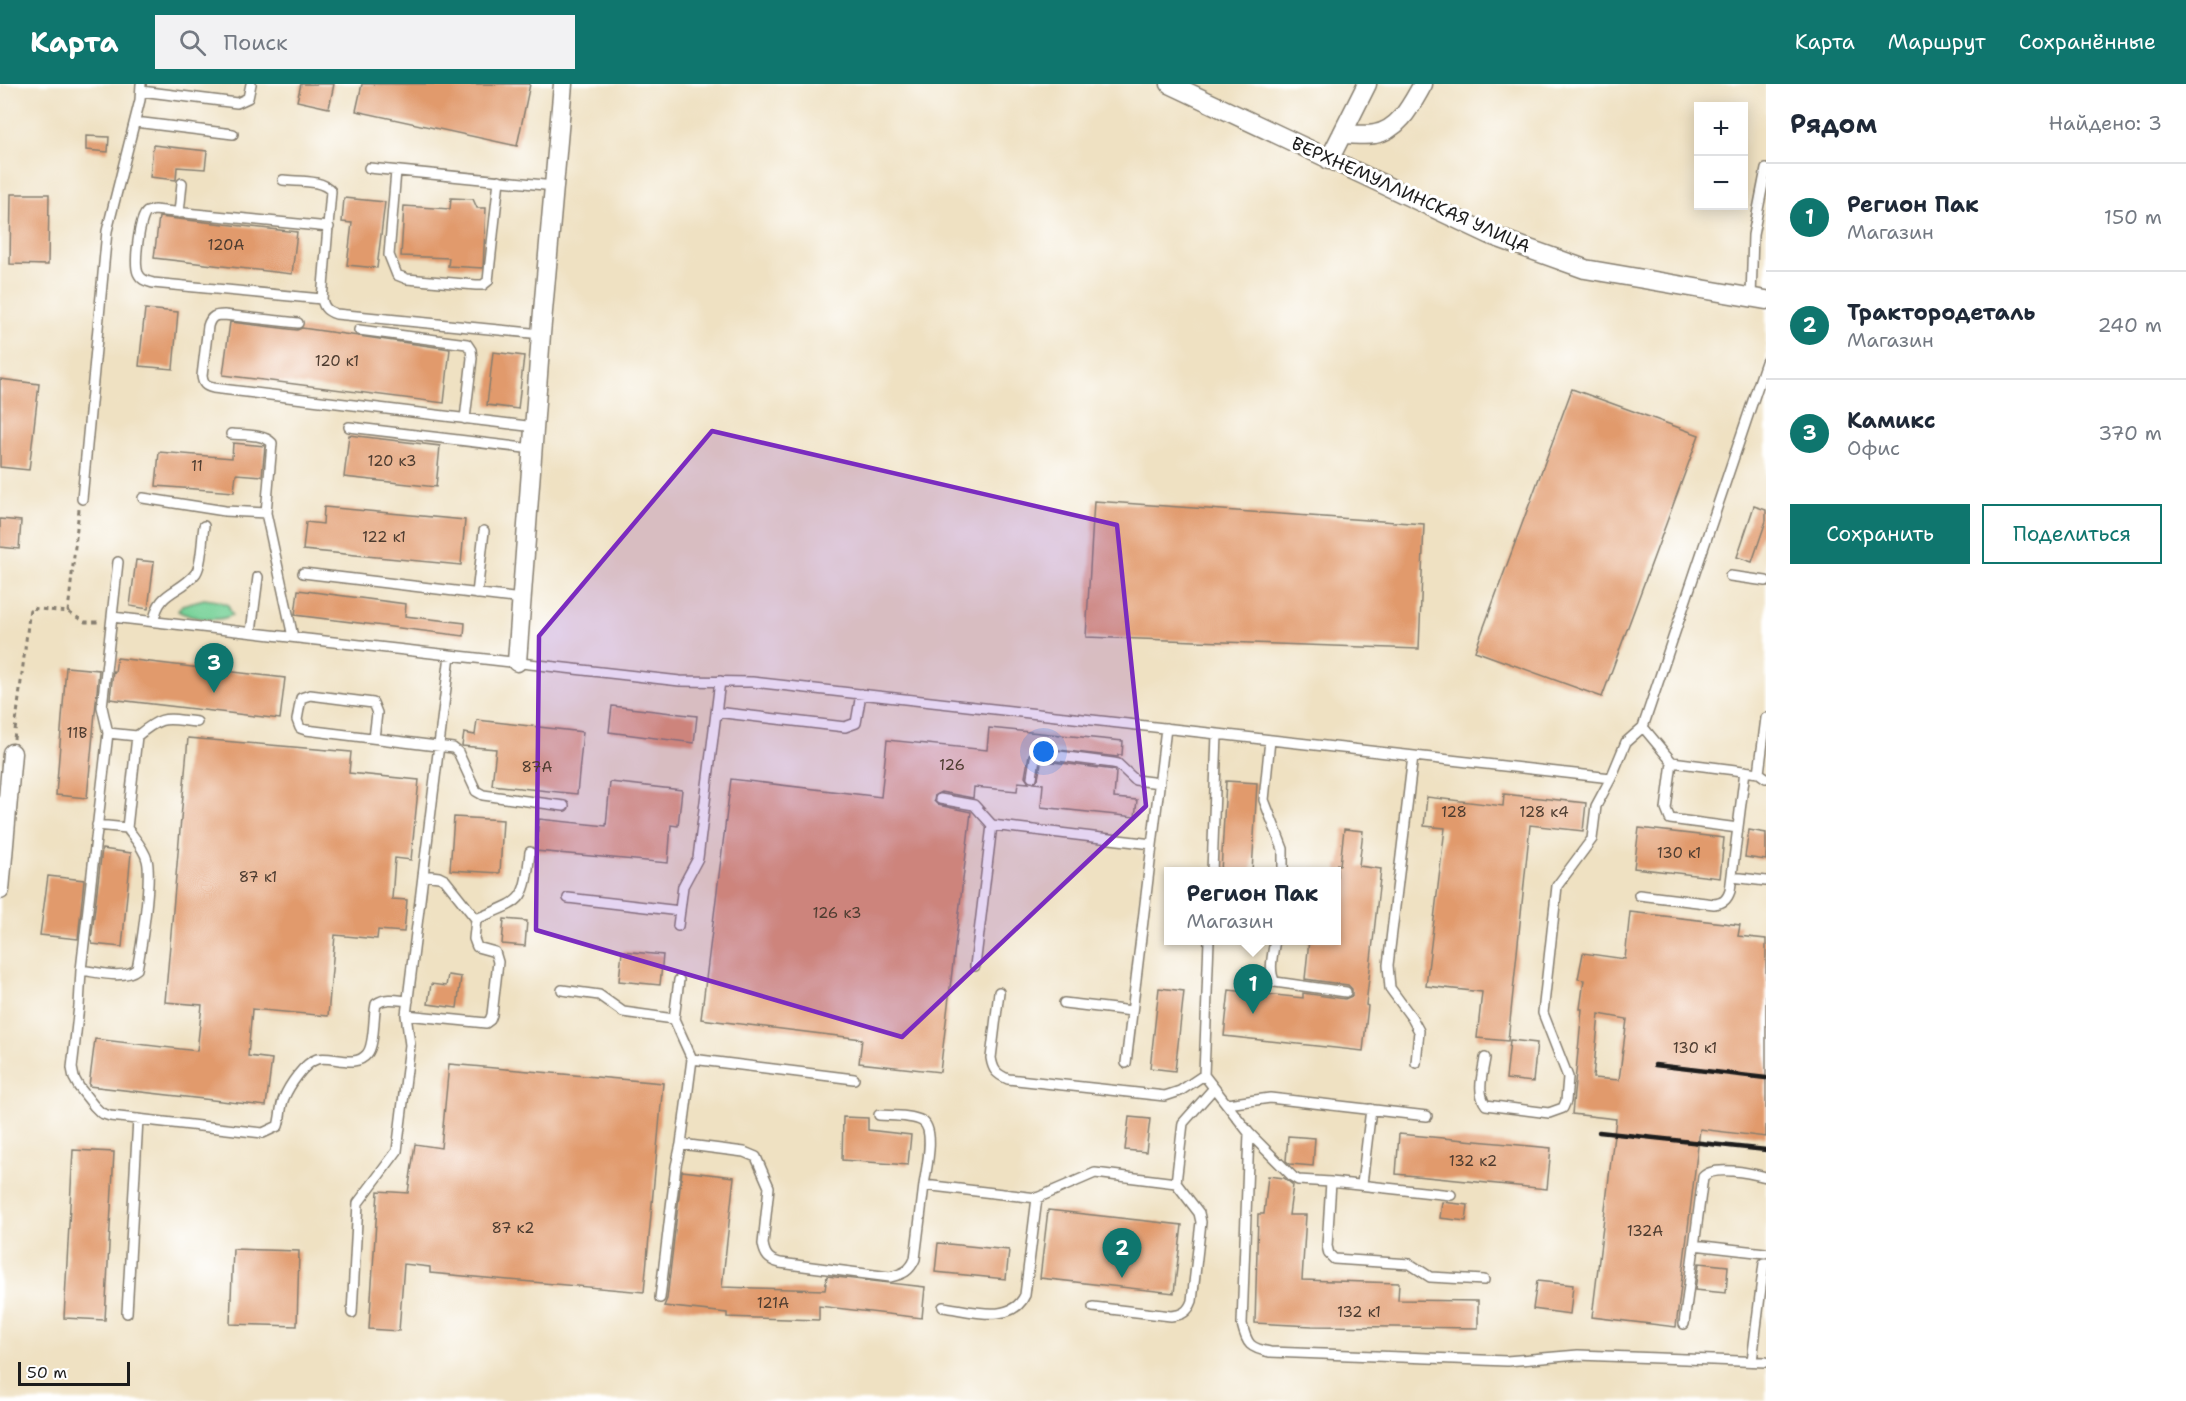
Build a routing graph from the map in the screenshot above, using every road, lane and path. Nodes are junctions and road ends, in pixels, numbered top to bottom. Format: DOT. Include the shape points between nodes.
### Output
graph roads {
  1 [pos="251,84"];
  2 [pos="563,84"];
  3 [pos="1170,84"];
  4 [pos="1367,84"];
  5 [pos="1423,84"];
  6 [pos="141,88"];
  7 [pos="135,122"];
  8 [pos="233,134"];
  9 [pos="1342,134"];
  10 [pos="1329,160"];
  11 [pos="369,168"];
  12 [pos="1766,169"];
  13 [pos="396,171"];
  14 [pos="283,180"];
  15 [pos="499,180"];
  16 [pos="182,183"];
  17 [pos="554,186"];
  18 [pos="179,213"];
  19 [pos="329,227"];
  20 [pos="322,299"];
  21 [pos="1759,299"];
  22 [pos="298,323"];
  23 [pos="359,330"];
  24 [pos="541,334"];
  25 [pos="1766,362"];
  26 [pos="465,418"];
  27 [pos="349,427"];
  28 [pos="535,427"];
  29 [pos="231,434"];
  30 [pos="533,449"];
  31 [pos="143,498"];
  32 [pos="82,499"];
  33 [pos="266,513"];
  34 [pos="204,526"];
  35 [pos="484,531"];
  36 [pos="118,561"];
  37 [pos="303,573"];
  38 [pos="1730,576"];
  39 [pos="258,577"];
  40 [pos="1766,581"];
  41 [pos="477,594"];
  42 [pos="522,599"];
  43 [pos="68,612"];
  44 [pos="112,617"];
  45 [pos="154,621"];
  46 [pos="251,632"];
  47 [pos="293,637"];
  48 [pos="450,655"];
  49 [pos="517,662"];
  50 [pos="720,681"];
  51 [pos="861,694"];
  52 [pos="716,712"];
  53 [pos="1766,718"];
  54 [pos="197,722"];
  55 [pos="1642,727"];
  56 [pos="1167,728"];
  57 [pos="108,732"];
  58 [pos="1217,734"];
  59 [pos="137,736"];
  60 [pos="374,738"];
  61 [pos="1270,740"];
  62 [pos="439,746"];
  63 [pos="12,753"];
  64 [pos="1413,756"];
  65 [pos="1672,762"];
  66 [pos="1744,771"];
  67 [pos="1763,775"];
  68 [pos="1032,777"];
  69 [pos="1611,778"];
  70 [pos="1160,783"];
  71 [pos="940,800"];
  72 [pos="564,806"];
  73 [pos="97,825"];
  74 [pos="992,825"];
  75 [pos="127,828"];
  76 [pos="1738,828"];
  77 [pos="1152,844"];
  78 [pos="530,852"];
  79 [pos="1212,867"];
  80 [pos="1283,867"];
  81 [pos="423,875"];
  82 [pos="1732,878"];
  83 [pos="1766,882"];
  84 [pos="0,890"];
  85 [pos="1639,895"];
  86 [pos="568,898"];
  87 [pos="680,911"];
  88 [pos="476,919"];
  89 [pos="678,926"];
  90 [pos="1209,945"];
  91 [pos="1274,945"];
  92 [pos="975,966"];
  93 [pos="81,970"];
  94 [pos="679,980"];
  95 [pos="562,990"];
  96 [pos="999,992"];
  97 [pos="1346,992"];
  98 [pos="408,1001"];
  99 [pos="1064,1003"];
  100 [pos="1132,1011"];
  101 [pos="406,1015"];
  102 [pos="674,1019"];
  103 [pos="1485,1058"];
  104 [pos="692,1059"];
  105 [pos="1126,1063"];
  106 [pos="1416,1063"];
  107 [pos="1204,1075"];
  108 [pos="854,1079"];
  109 [pos="1214,1088"];
  110 [pos="1227,1104"];
  111 [pos="1371,1109"];
  112 [pos="879,1115"];
  113 [pos="1427,1116"];
  114 [pos="138,1119"];
  115 [pos="1249,1133"];
  116 [pos="681,1144"];
  117 [pos="1766,1177"];
  118 [pos="1330,1182"];
  119 [pos="1176,1183"];
  120 [pos="1362,1184"];
  121 [pos="924,1185"];
  122 [pos="1450,1195"];
  123 [pos="1036,1198"];
  124 [pos="1694,1245"];
  125 [pos="1766,1248"];
  126 [pos="1765,1260"];
  127 [pos="1484,1280"];
  128 [pos="660,1298"];
  129 [pos="944,1307"];
  130 [pos="1093,1307"];
  131 [pos="127,1313"];
  132 [pos="352,1313"];
  133 [pos="1684,1324"];
  134 [pos="1752,1361"];
  135 [pos="1766,1362"];
  1 -- 6 [label="lane" via="248,98 237,103"];
  2 -- 17 [label="street"];
  3 -- 10 [label="street, ВЕРХНЕМУЛЛИНСКАЯ УЛИЦА"];
  4 -- 9 [label="street"];
  5 -- 9 [label="street" via="1404,115 1390,128 1377,134"];
  6 -- 7 [label="lane"];
  7 -- 8 [label="lane"];
  7 -- 32 [label="lane" via="107,231"];
  9 -- 10 [label="street"];
  10 -- 21 [label="street, ВЕРХНЕМУЛЛИНСКАЯ УЛИЦА" via="1493,236 1585,269"];
  11 -- 13 [label="lane"];
  12 -- 21 [label="lane" via="1753,235"];
  13 -- 15 [label="lane"];
  13 -- 15 [label="lane" via="389,255 397,275 407,279 476,285 488,281"];
  14 -- 19 [label="lane" via="327,185 332,198"];
  15 -- 17 [label="lane"];
  16 -- 18 [label="lane"];
  17 -- 24 [label="street"];
  18 -- 19 [label="lane"];
  18 -- 20 [label="lane" via="154,210 143,215 137,265 144,281"];
  19 -- 20 [label="lane"];
  20 -- 24 [label="lane" via="323,306 336,315"];
  22 -- 26 [label="lane" via="214,315 208,326 202,376 206,387"];
  23 -- 26 [label="lane" via="467,344 472,358"];
  24 -- 28 [label="street"];
  25 -- 55 [label="lane"];
  26 -- 28 [label="lane"];
  27 -- 30 [label="lane"];
  28 -- 30 [label="street"];
  29 -- 33 [label="lane" via="264,438 272,443"];
  30 -- 42 [label="street"];
  31 -- 33 [label="lane"];
  32 -- 43 [label="path"];
  33 -- 47 [label="lane"];
  34 -- 45 [label="lane" via="198,568 158,604"];
  35 -- 41 [label="lane"];
  36 -- 44 [label="lane"];
  37 -- 41 [label="lane"];
  38 -- 40 [label="lane"];
  39 -- 46 [label="lane"];
  41 -- 42 [label="lane"];
  42 -- 49 [label="street"];
  43 -- 44 [label="path" via="85,622 98,623"];
  43 -- 63 [label="path" via="30,608"];
  44 -- 45 [label="lane"];
  44 -- 57 [label="lane" via="102,707"];
  45 -- 46 [label="lane"];
  46 -- 47 [label="lane"];
  47 -- 48 [label="lane"];
  48 -- 49 [label="lane"];
  48 -- 62 [label="lane"];
  49 -- 50 [label="lane" via="680,681"];
  50 -- 51 [label="lane"];
  50 -- 52 [label="lane"];
  51 -- 52 [label="lane" via="856,723 845,727"];
  51 -- 56 [label="lane"];
  52 -- 87 [label="lane" via="698,858 683,886"];
  53 -- 67 [label="lane"];
  54 -- 59 [label="lane" via="164,719"];
  55 -- 65 [label="lane"];
  55 -- 69 [label="lane" via="1626,742"];
  56 -- 58 [label="lane"];
  56 -- 70 [label="lane"];
  57 -- 59 [label="lane"];
  57 -- 73 [label="lane"];
  58 -- 61 [label="lane"];
  58 -- 79 [label="lane"];
  59 -- 75 [label="lane"];
  60 -- 60 [label="lane" via="300,728 297,720 301,698 310,695 373,703 377,713"];
  60 -- 62 [label="lane"];
  61 -- 64 [label="lane"];
  61 -- 80 [label="lane" via="1264,800 1283,849"];
  62 -- 72 [label="lane" via="458,752 476,791 483,795"];
  62 -- 81 [label="lane"];
  63 -- 84 [label="street"];
  64 -- 69 [label="lane"];
  64 -- 106 [label="lane" via="1388,965 1390,988 1419,1031"];
  65 -- 66 [label="lane"];
  65 -- 76 [label="lane" via="1666,809 1670,819"];
  66 -- 67 [label="lane"];
  66 -- 76 [label="lane"];
  68 -- 70 [label="lane" via="1035,758 1044,754 1118,764 1135,780"];
  69 -- 103 [label="lane" via="1596,806 1592,838 1557,886 1543,1013 1568,1077 1563,1108 1549,1113 1486,1105 1481,1091"];
  70 -- 77 [label="lane"];
  71 -- 74 [label="lane" via="974,805"];
  73 -- 75 [label="lane"];
  73 -- 93 [label="lane"];
  74 -- 77 [label="lane"];
  74 -- 92 [label="lane"];
  75 -- 93 [label="lane" via="147,861 137,969 123,975"];
  76 -- 82 [label="lane"];
  77 -- 100 [label="lane"];
  78 -- 88 [label="lane" via="524,893 511,904"];
  81 -- 88 [label="lane" via="445,880"];
  81 -- 98 [label="lane"];
  82 -- 83 [label="lane"];
  82 -- 85 [label="lane" via="1722,903"];
  86 -- 87 [label="lane"];
  87 -- 89 [label="lane"];
  88 -- 101 [label="lane" via="474,944 495,952 498,962 490,1020 480,1023"];
  90 -- 107 [label="lane"];
  91 -- 97 [label="lane" via="1271,970 1275,982"];
  93 -- 114 [label="lane" via="74,1078 101,1113"];
  94 -- 102 [label="lane"];
  95 -- 102 [label="lane" via="599,995 623,1012"];
  96 -- 107 [label="lane" via="991,1058 998,1075 1165,1096"];
  98 -- 101 [label="lane"];
  98 -- 114 [label="lane" via="389,999 376,1004 368,1054 349,1061 311,1062 289,1089 278,1126 271,1131"];
  99 -- 100 [label="lane"];
  100 -- 105 [label="lane"];
  101 -- 132 [label="lane" via="410,1045 397,1151 358,1203"];
  102 -- 104 [label="lane"];
  104 -- 108 [label="lane"];
  104 -- 116 [label="lane"];
  107 -- 109 [label="lane"];
  109 -- 110 [label="lane"];
  109 -- 119 [label="lane" via="1183,1123"];
  110 -- 111 [label="lane" via="1270,1098"];
  110 -- 115 [label="lane"];
  111 -- 113 [label="lane"];
  111 -- 120 [label="lane"];
  112 -- 121 [label="lane" via="917,1119 928,1127"];
  114 -- 131 [label="lane"];
  115 -- 118 [label="lane" via="1293,1177"];
  115 -- 134 [label="lane" via="1242,1324 1246,1340 1254,1348 1270,1352 1507,1361 1578,1355"];
  116 -- 121 [label="lane" via="756,1157 769,1187 765,1254 780,1263 890,1277 902,1275 915,1259"];
  116 -- 128 [label="lane"];
  117 -- 124 [label="lane" via="1707,1172 1701,1183"];
  118 -- 120 [label="lane"];
  118 -- 127 [label="lane" via="1327,1246 1334,1259 1410,1264 1430,1277"];
  119 -- 123 [label="lane" via="1095,1173"];
  119 -- 130 [label="lane" via="1201,1222 1189,1310 1171,1316"];
  120 -- 122 [label="lane"];
  121 -- 123 [label="lane"];
  123 -- 129 [label="lane" via="1021,1305 999,1314"];
  124 -- 126 [label="lane"];
  124 -- 133 [label="lane"];
  125 -- 126 [label="lane"];
  126 -- 134 [label="lane"];
  134 -- 135 [label="lane"];
}
